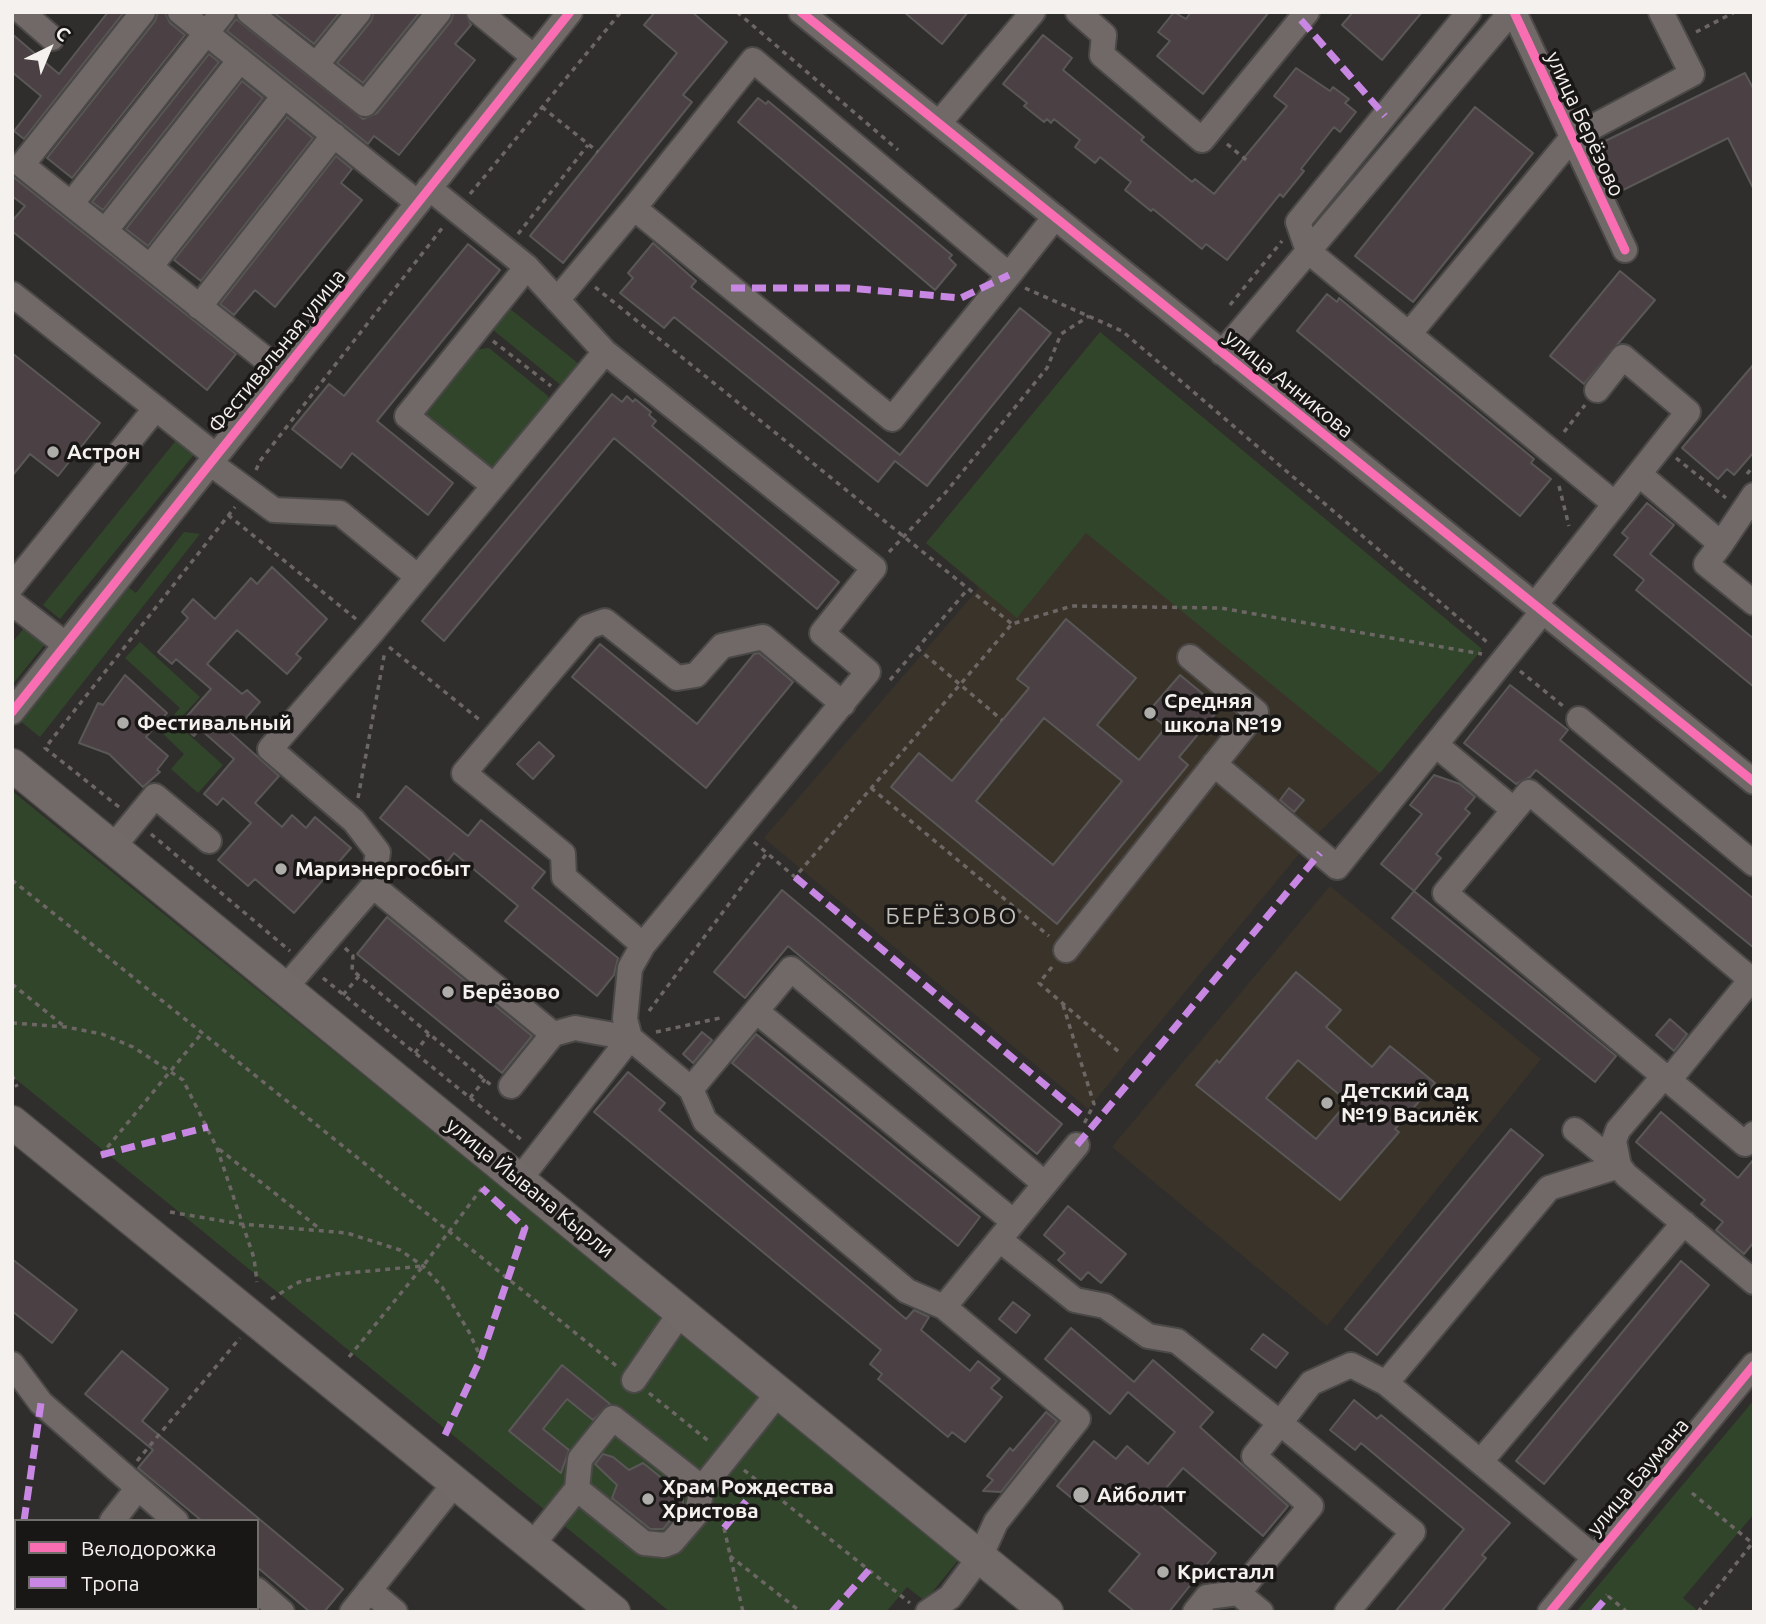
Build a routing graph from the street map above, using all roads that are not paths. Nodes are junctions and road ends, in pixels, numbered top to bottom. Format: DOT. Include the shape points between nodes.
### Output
graph roads {
  1 [pos="22,12"];
  2 [pos="143,12"];
  3 [pos="180,12"];
  4 [pos="223,12"];
  5 [pos="359,12"];
  6 [pos="439,12"];
  7 [pos="479,12"];
  8 [pos="570,12"];
  9 [pos="802,12"];
  10 [pos="1033,12"];
  11 [pos="1078,12"];
  12 [pos="1307,12"];
  13 [pos="1469,12"];
  14 [pos="1512,12"];
  15 [pos="1661,12"];
  16 [pos="266,17"];
  17 [pos="207,33"];
  18 [pos="52,38"];
  19 [pos="534,57"];
  20 [pos="240,60"];
  21 [pos="316,65"];
  22 [pos="284,96"];
  23 [pos="939,124"];
  24 [pos="334,135"];
  25 [pos="1572,138"];
  26 [pos="424,195"];
  27 [pos="71,204"];
  28 [pos="634,208"];
  29 [pos="1055,217"];
  30 [pos="105,231"];
  31 [pos="1625,250"];
  32 [pos="1308,251"];
  33 [pos="150,267"];
  34 [pos="527,267"];
  35 [pos="1009,275"];
  36 [pos="12,294"];
  37 [pos="557,300"];
  38 [pos="199,306"];
  39 [pos="1409,334"];
  40 [pos="605,352"];
  41 [pos="1222,353"];
  42 [pos="282,373"];
  43 [pos="1597,390"];
  44 [pos="156,408"];
  45 [pos="213,460"];
  46 [pos="1639,474"];
  47 [pos="494,486"];
  48 [pos="1742,490"];
  49 [pos="1615,504"];
  50 [pos="1721,544"];
  51 [pos="418,577"];
  52 [pos="12,586"];
  53 [pos="12,603"];
  54 [pos="1754,603"];
  55 [pos="1539,608"];
  56 [pos="66,645"];
  57 [pos="1190,657"];
  58 [pos="843,704"];
  59 [pos="12,712"];
  60 [pos="1579,719"];
  61 [pos="1436,745"];
  62 [pos="1214,764"];
  63 [pos="12,765"];
  64 [pos="1754,782"];
  65 [pos="1514,810"];
  66 [pos="209,841"];
  67 [pos="113,847"];
  68 [pos="1754,864"];
  69 [pos="373,886"];
  70 [pos="643,945"];
  71 [pos="1066,950"];
  72 [pos="1753,979"];
  73 [pos="285,988"];
  74 [pos="756,1010"];
  75 [pos="553,1034"];
  76 [pos="629,1038"];
  77 [pos="1666,1078"];
  78 [pos="511,1086"];
  79 [pos="691,1088"];
  80 [pos="12,1122"];
  81 [pos="1574,1130"];
  82 [pos="1754,1134"];
  83 [pos="1077,1145"];
  84 [pos="1619,1166"];
  85 [pos="519,1180"];
  86 [pos="1045,1184"];
  87 [pos="1684,1223"];
  88 [pos="1007,1231"];
  89 [pos="1754,1282"];
  90 [pos="944,1307"];
  91 [pos="681,1312"];
  92 [pos="12,1364"];
  93 [pos="1754,1365"];
  94 [pos="634,1380"];
  95 [pos="1386,1383"];
  96 [pos="779,1392"];
  97 [pos="1280,1423"];
  98 [pos="1481,1461"];
  99 [pos="131,1482"];
  100 [pos="455,1483"];
  101 [pos="702,1488"];
  102 [pos="577,1489"];
  103 [pos="113,1519"];
  104 [pos="174,1519"];
  105 [pos="532,1545"];
  106 [pos="980,1557"];
  107 [pos="1595,1558"];
  108 [pos="369,1590"];
  109 [pos="259,1592"];
  110 [pos="1238,1593"];
  111 [pos="919,1608"];
  112 [pos="282,1612"];
  113 [pos="352,1612"];
  114 [pos="395,1612"];
  115 [pos="614,1612"];
  116 [pos="1047,1612"];
  117 [pos="1195,1612"];
  118 [pos="1261,1612"];
  119 [pos="1347,1612"];
  120 [pos="1550,1612"];
  1 -- 18 [label="street"];
  2 -- 27 [label="street" via="22,165"];
  3 -- 17 [label="street"];
  4 -- 17 [label="street"];
  5 -- 21 [label="street"];
  6 -- 21 [label="street" via="365,104"];
  7 -- 19 [label="street"];
  8 -- 19 [label="street, Фестивальная улица"];
  9 -- 23 [label="street, улица Анникова"];
  10 -- 23 [label="street"];
  11 -- 12 [label="street" via="1104,35 1102,55 1202,140"];
  13 -- 32 [label="street" via="1298,222"];
  14 -- 25 [label="street, улица Берёзово"];
  14 -- 32 [label="street"];
  15 -- 25 [label="street" via="1692,74"];
  16 -- 21 [label="street"];
  17 -- 20 [label="street"];
  17 -- 27 [label="street"];
  19 -- 26 [label="street, Фестивальная улица"];
  20 -- 22 [label="street"];
  20 -- 30 [label="street"];
  22 -- 24 [label="street"];
  22 -- 33 [label="street"];
  23 -- 29 [label="street, улица Анникова"];
  24 -- 26 [label="street"];
  24 -- 38 [label="street"];
  25 -- 31 [label="street, улица Берёзово"];
  25 -- 39 [label="street"];
  26 -- 34 [label="street" via="457,209"];
  26 -- 42 [label="street, Фестивальная улица"];
  27 -- 30 [label="street"];
  28 -- 35 [label="street" via="892,419"];
  28 -- 35 [label="street" via="753,60"];
  28 -- 37 [label="street"];
  29 -- 35 [label="street"];
  29 -- 41 [label="street, улица Анникова"];
  30 -- 33 [label="street"];
  32 -- 39 [label="street"];
  32 -- 41 [label="street"];
  33 -- 38 [label="street"];
  34 -- 37 [label="street"];
  34 -- 47 [label="street" via="407,416"];
  36 -- 44 [label="street"];
  37 -- 40 [label="street"];
  38 -- 42 [label="street"];
  39 -- 49 [label="street"];
  40 -- 47 [label="street"];
  40 -- 58 [label="street" via="874,568 821,633 868,672"];
  41 -- 55 [label="street, улица Анникова"];
  42 -- 45 [label="street, Фестивальная улица"];
  43 -- 46 [label="street" via="1623,357 1688,412"];
  44 -- 45 [label="street"];
  44 -- 52 [label="street"];
  45 -- 51 [label="street" via="274,510 340,513"];
  45 -- 56 [label="street, Фестивальная улица"];
  46 -- 49 [label="street"];
  46 -- 50 [label="street"];
  47 -- 51 [label="street"];
  48 -- 50 [label="street"];
  49 -- 55 [label="street"];
  50 -- 54 [label="street" via="1706,564"];
  51 -- 69 [label="street" via="270,749 354,821 379,852"];
  53 -- 56 [label="street"];
  55 -- 61 [label="street"];
  55 -- 64 [label="street, улица Анникова"];
  56 -- 59 [label="street, Фестивальная улица"];
  57 -- 62 [label="street" via="1256,712"];
  58 -- 70 [label="street"];
  58 -- 70 [label="street" via="764,637 722,646 696,675 677,678 605,621 588,627 464,773 563,854 564,877"];
  60 -- 68 [label="street"];
  61 -- 62 [label="street" via="1337,867"];
  61 -- 65 [label="street"];
  62 -- 71 [label="street"];
  63 -- 67 [label="main road, улица Йывана Кырли"];
  65 -- 72 [label="street" via="1529,792"];
  65 -- 77 [label="street" via="1445,893"];
  66 -- 67 [label="street" via="155,796"];
  67 -- 73 [label="main road, улица Йывана Кырли"];
  69 -- 73 [label="street"];
  69 -- 75 [label="street"];
  70 -- 76 [label="street" via="630,968 625,1019"];
  72 -- 77 [label="street"];
  73 -- 85 [label="main road, улица Йывана Кырли"];
  74 -- 79 [label="street"];
  74 -- 86 [label="street" via="791,969"];
  74 -- 88 [label="street"];
  75 -- 76 [label="street" via="575,1028"];
  75 -- 78 [label="street"];
  76 -- 79 [label="street"];
  76 -- 85 [label="street"];
  77 -- 82 [label="street" via="1745,1144"];
  77 -- 84 [label="street" via="1618,1130 1614,1141"];
  79 -- 90 [label="street" via="705,1121 907,1291"];
  80 -- 100 [label="main road"];
  81 -- 84 [label="street"];
  83 -- 86 [label="street"];
  84 -- 87 [label="street"];
  84 -- 95 [label="street" via="1549,1188"];
  85 -- 91 [label="main road, улица Йывана Кырли"];
  86 -- 88 [label="street"];
  87 -- 89 [label="street"];
  87 -- 98 [label="street"];
  88 -- 90 [label="street"];
  88 -- 97 [label="street" via="1075,1300 1105,1306 1148,1336 1177,1341"];
  90 -- 106 [label="street" via="1078,1419 996,1522"];
  91 -- 94 [label="street"];
  91 -- 96 [label="main road, улица Йывана Кырли"];
  92 -- 99 [label="street" via="41,1403"];
  93 -- 107 [label="street, улица Баумана"];
  95 -- 97 [label="street" via="1350,1365 1311,1383"];
  95 -- 98 [label="street"];
  96 -- 101 [label="street"];
  96 -- 106 [label="main road, улица Йывана Кырли"];
  97 -- 110 [label="street" via="1254,1456 1311,1506"];
  97 -- 119 [label="street" via="1413,1532"];
  98 -- 107 [label="street"];
  99 -- 103 [label="street"];
  99 -- 104 [label="street"];
  100 -- 105 [label="main road"];
  100 -- 108 [label="street"];
  101 -- 102 [label="street" via="696,1513 672,1542 664,1545 644,1543"];
  101 -- 102 [label="street" via="613,1418 580,1460"];
  102 -- 105 [label="street"];
  105 -- 115 [label="main road"];
  106 -- 111 [label="street" via="950,1597"];
  106 -- 116 [label="main road, улица Йывана Кырли"];
  107 -- 120 [label="street, улица Баумана"];
  108 -- 113 [label="street"];
  108 -- 114 [label="street"];
  109 -- 112 [label="street"];
  110 -- 117 [label="street" via="1208,1597"];
  110 -- 118 [label="street"];
}
